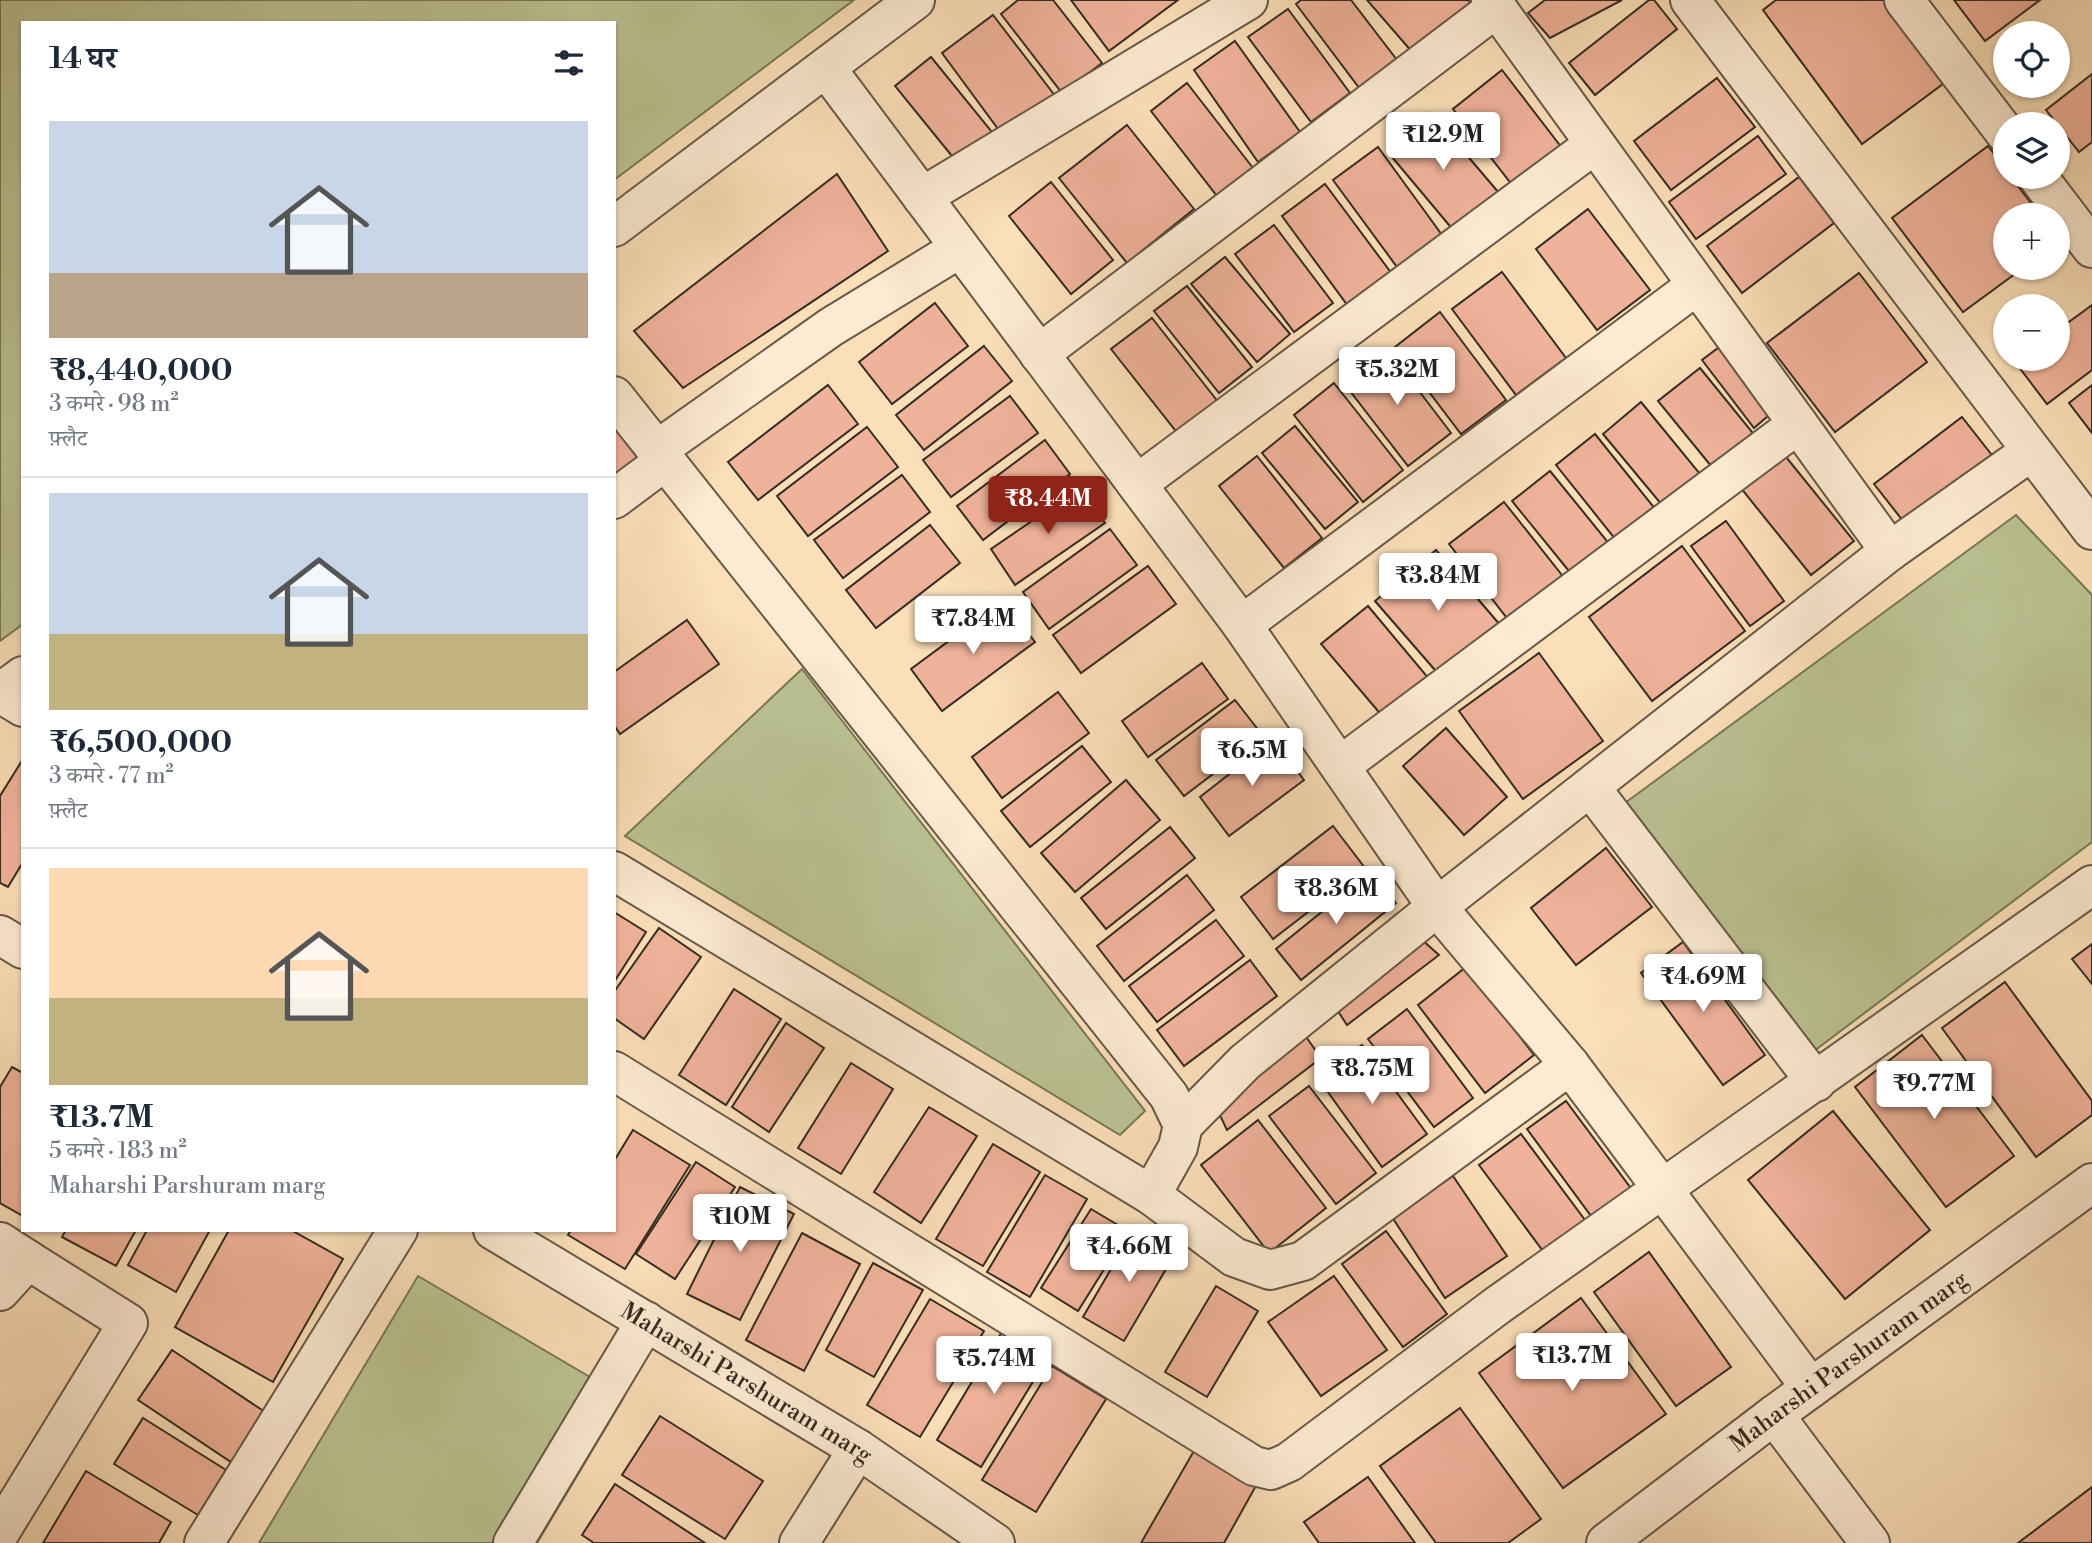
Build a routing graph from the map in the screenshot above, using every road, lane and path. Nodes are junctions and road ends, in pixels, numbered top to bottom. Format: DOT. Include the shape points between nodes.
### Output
graph roads {
  1 [pos="915,0"];
  2 [pos="1248,0"];
  3 [pos="1690,0"];
  4 [pos="1904,0"];
  5 [pos="1493,4"];
  6 [pos="826,68"];
  7 [pos="1993,117"];
  8 [pos="1595,144"];
  9 [pos="2047,189"];
  10 [pos="922,197"];
  11 [pos="616,226"];
  12 [pos="960,248"];
  13 [pos="2092,248"];
  14 [pos="1697,285"];
  15 [pos="1040,354"];
  16 [pos="616,399"];
  17 [pos="1798,424"];
  18 [pos="2030,452"];
  19 [pos="661,456"];
  20 [pos="1137,484"];
  21 [pos="616,497"];
  22 [pos="2092,530"];
  23 [pos="1890,551"];
  24 [pos="1242,625"];
  25 [pos="21,677"];
  26 [pos="21,706"];
  27 [pos="1340,766"];
  28 [pos="1590,787"];
  29 [pos="616,871"];
  30 [pos="2092,885"];
  31 [pos="1437,907"];
  32 [pos="0,935"];
  33 [pos="21,947"];
  34 [pos="1570,1065"];
  35 [pos="616,1073"];
  36 [pos="1816,1082"];
  37 [pos="1182,1125"];
  38 [pos="2092,1183"];
  39 [pos="1664,1191"];
  40 [pos="1150,1195"];
  41 [pos="397,1232"];
  42 [pos="496,1232"];
  43 [pos="14,1251"];
  44 [pos="0,1291"];
  45 [pos="646,1321"];
  46 [pos="1811,1388"];
  47 [pos="1774,1415"];
  48 [pos="858,1449"];
  49 [pos="0,1532"];
  50 [pos="1850,1534"];
  51 [pos="204,1543"];
  52 [pos="513,1543"];
  53 [pos="799,1543"];
  54 [pos="995,1543"];
  55 [pos="1606,1543"];
  1 -- 6 [label="street"];
  2 -- 10 [label="street"];
  3 -- 18 [label="street"];
  4 -- 7 [label="street"];
  5 -- 8 [label="street"];
  5 -- 15 [label="street"];
  6 -- 10 [label="street"];
  6 -- 11 [label="street"];
  8 -- 14 [label="street"];
  8 -- 20 [label="street"];
  9 -- 13 [label="street"];
  10 -- 12 [label="street"];
  12 -- 15 [label="street"];
  12 -- 19 [label="street" via="831,327"];
  14 -- 17 [label="street"];
  14 -- 24 [label="street"];
  15 -- 20 [label="street"];
  16 -- 19 [label="street"];
  17 -- 23 [label="street"];
  17 -- 27 [label="street"];
  18 -- 22 [label="street"];
  18 -- 23 [label="street"];
  19 -- 21 [label="street"];
  19 -- 37 [label="street" via="1169,1096"];
  20 -- 24 [label="street"];
  23 -- 28 [label="street"];
  24 -- 27 [label="street"];
  25 -- 26 [label="street" via="0,693"];
  27 -- 31 [label="street"];
  28 -- 31 [label="street"];
  28 -- 36 [label="street"];
  29 -- 40 [label="street"];
  30 -- 36 [label="street"];
  31 -- 34 [label="street"];
  31 -- 37 [label="street" via="1245,1062"];
  32 -- 33 [label="street"];
  34 -- 39 [label="street"];
  34 -- 40 [label="street" via="1303,1261 1270,1270 1234,1257"];
  35 -- 39 [label="street" via="1242,1459 1271,1469 1289,1462 1498,1305"];
  36 -- 39 [label="street"];
  37 -- 40 [label="street" via="1178,1147"];
  38 -- 46 [label="street, Maharshi Parshuram marg"];
  39 -- 46 [label="street"];
  41 -- 51 [label="street"];
  42 -- 45 [label="street, Maharshi Parshuram marg"];
  43 -- 44 [label="street"];
  43 -- 49 [label="street" via="128,1323"];
  45 -- 48 [label="street, Maharshi Parshuram marg"];
  45 -- 52 [label="street"];
  46 -- 47 [label="street, Maharshi Parshuram marg"];
  47 -- 50 [label="street"];
  47 -- 55 [label="street, Maharshi Parshuram marg"];
  48 -- 53 [label="street"];
  48 -- 54 [label="street, Maharshi Parshuram marg"];
}
